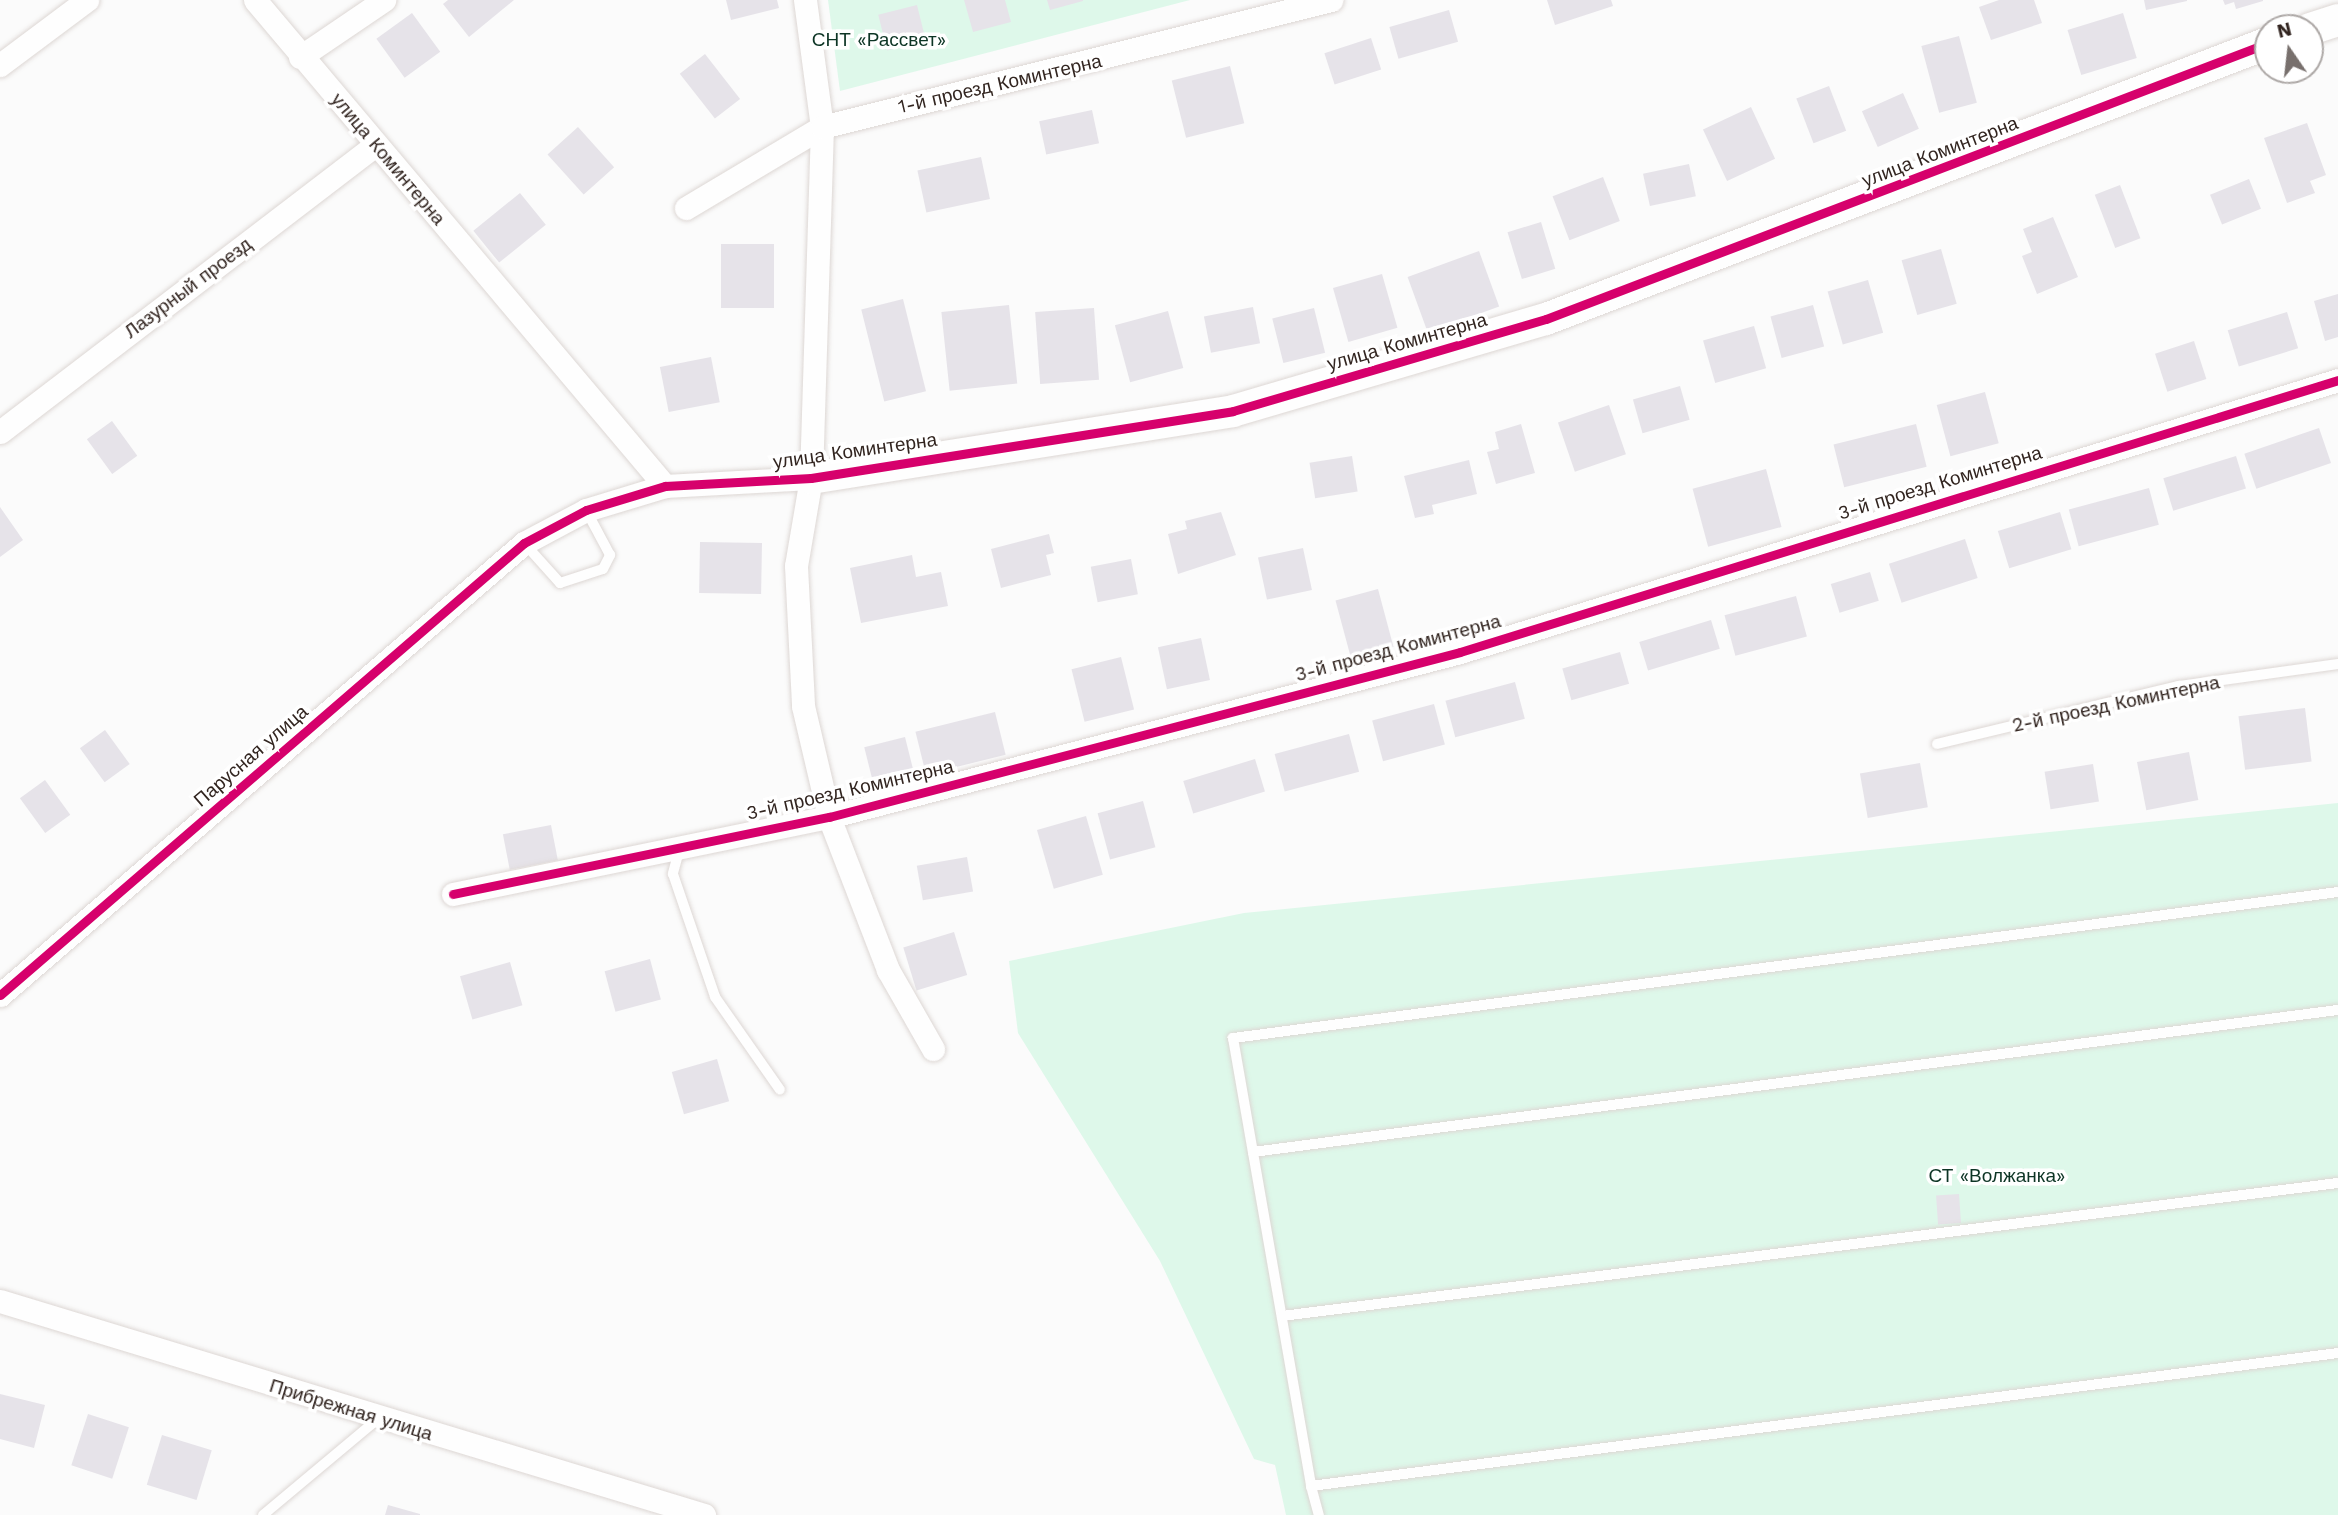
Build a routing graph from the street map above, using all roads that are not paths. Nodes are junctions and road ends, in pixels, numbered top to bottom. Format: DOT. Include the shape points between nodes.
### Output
graph roads {
  1 [pos="87,0"];
  2 [pos="255,0"];
  3 [pos="384,0"];
  4 [pos="805,0"];
  5 [pos="1331,0"];
  6 [pos="2254,48"];
  7 [pos="300,57"];
  8 [pos="0,65"];
  9 [pos="822,127"];
  10 [pos="376,145"];
  11 [pos="686,208"];
  12 [pos="2338,380"];
  13 [pos="0,432"];
  14 [pos="811,478"];
  15 [pos="665,486"];
  16 [pos="586,510"];
  17 [pos="524,543"];
  18 [pos="2338,664"];
  19 [pos="1937,744"];
  20 [pos="829,817"];
  21 [pos="681,845"];
  22 [pos="2338,892"];
  23 [pos="453,894"];
  24 [pos="0,995"];
  25 [pos="2338,1010"];
  26 [pos="933,1049"];
  27 [pos="780,1090"];
  28 [pos="1253,1152"];
  29 [pos="2338,1182"];
  30 [pos="0,1301"];
  31 [pos="1282,1316"];
  32 [pos="2338,1353"];
  33 [pos="378,1419"];
  34 [pos="1311,1486"];
  35 [pos="263,1515"];
  36 [pos="704,1515"];
  37 [pos="1319,1515"];
  1 -- 8 [label="street"];
  2 -- 7 [label="street, улица Коминтерна"];
  3 -- 7 [label="street"];
  4 -- 9 [label="street"];
  5 -- 9 [label="street, 1-й проезд Коминтерна"];
  6 -- 14 [label="street, улица Коминтерна" via="1546,319 1233,411"];
  7 -- 10 [label="street, улица Коминтерна"];
  9 -- 11 [label="street, 1-й проезд Коминтерна"];
  9 -- 14 [label="street"];
  10 -- 13 [label="street, Лазурный проезд"];
  10 -- 15 [label="street, улица Коминтерна"];
  12 -- 20 [label="street, 3-й проезд Коминтерна" via="1460,652"];
  14 -- 15 [label="street, улица Коминтерна"];
  14 -- 20 [label="street" via="796,566 803,694"];
  15 -- 16 [label="street, улица Коминтерна"];
  16 -- 17 [label="street, улица Коминтерна"];
  16 -- 17 [label="lane" via="610,555 603,569 559,583"];
  17 -- 24 [label="street, Парусная улица"];
  18 -- 19 [label="lane, 2-й проезд Коминтерна" via="2179,687"];
  20 -- 21 [label="street, 3-й проезд Коминтерна"];
  20 -- 26 [label="street" via="888,970"];
  21 -- 23 [label="street, 3-й проезд Коминтерна"];
  21 -- 27 [label="lane" via="673,874 715,997"];
  22 -- 28 [label="lane" via="1233,1038"];
  25 -- 28 [label="lane"];
  28 -- 31 [label="lane"];
  29 -- 31 [label="lane"];
  30 -- 33 [label="street, Прибрежная улица"];
  31 -- 34 [label="lane"];
  32 -- 34 [label="lane"];
  33 -- 35 [label="lane"];
  33 -- 36 [label="street, Прибрежная улица"];
  34 -- 37 [label="lane"];
}
